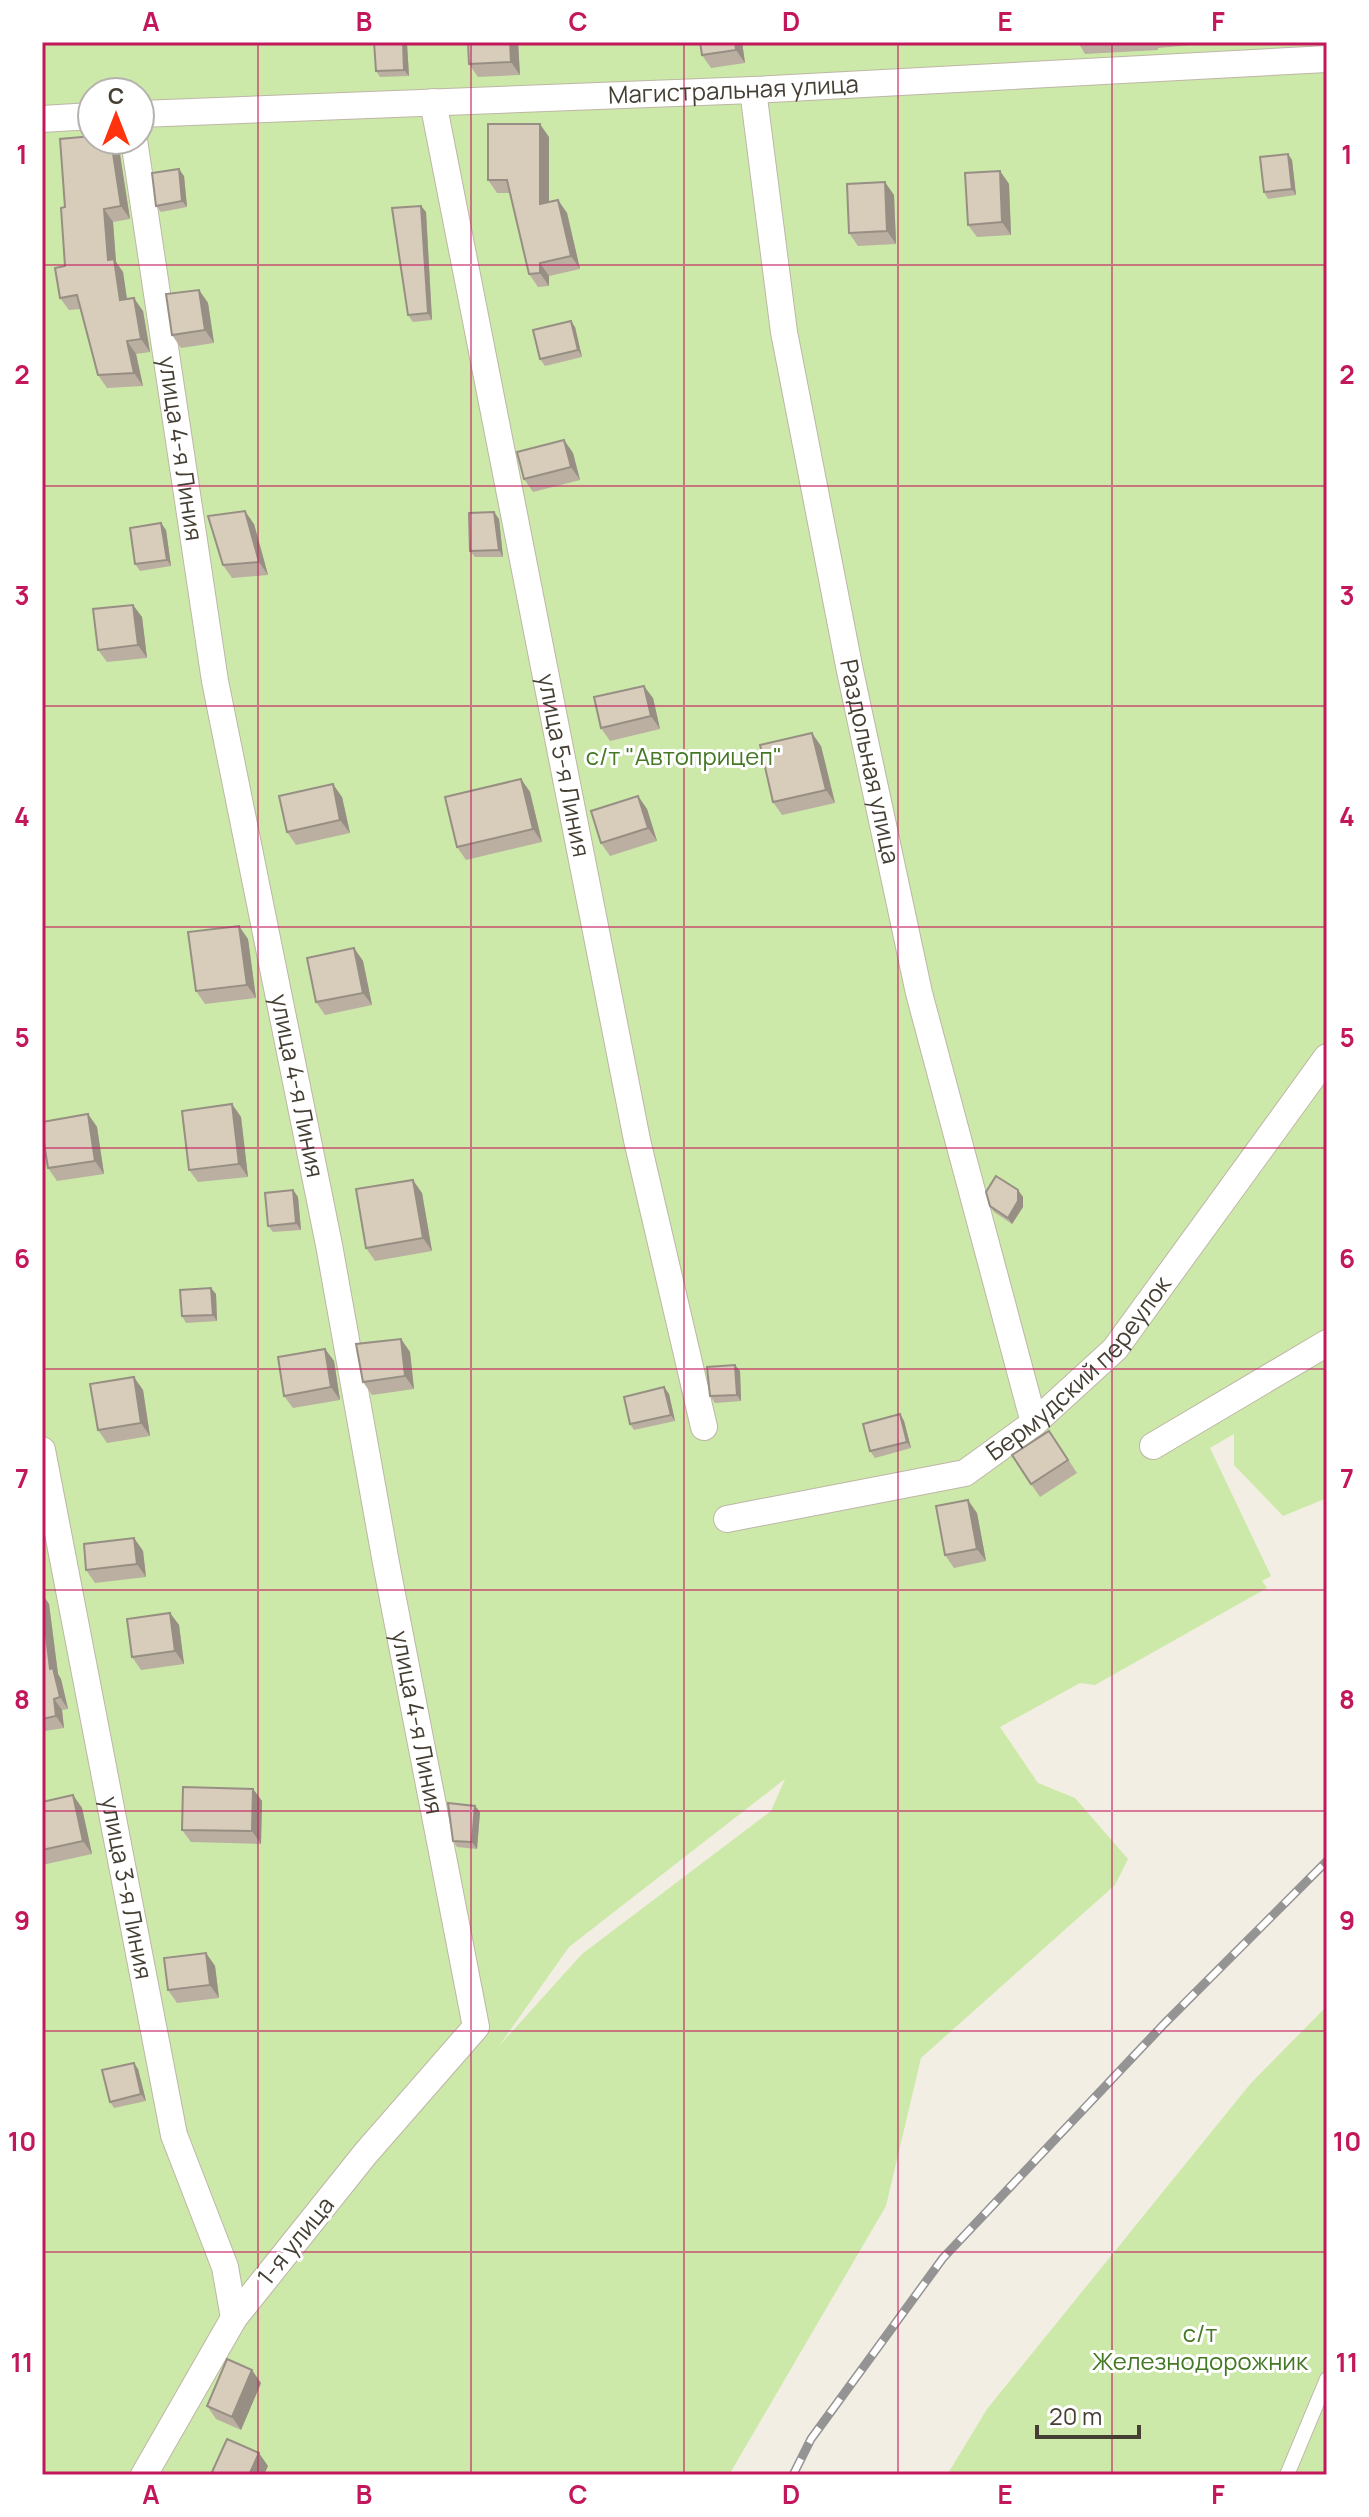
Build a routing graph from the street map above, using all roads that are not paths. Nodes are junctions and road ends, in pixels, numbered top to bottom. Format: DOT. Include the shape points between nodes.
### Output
graph roads {
  1 [pos="1327,59"];
  2 [pos="753,90"];
  3 [pos="433,102"];
  4 [pos="156,113"];
  5 [pos="76,117"];
  6 [pos="42,119"];
  7 [pos="136,156"];
  8 [pos="1327,1057"];
  9 [pos="1327,1343"];
  10 [pos="1034,1423"];
  11 [pos="704,1427"];
  12 [pos="1153,1446"];
  13 [pos="42,1450"];
  14 [pos="727,1519"];
  15 [pos="476,2027"];
  16 [pos="234,2318"];
  17 [pos="1327,2379"];
  18 [pos="144,2475"];
  19 [pos="1287,2475"];
  1 -- 2 [label="street, Магистральная улица"];
  2 -- 3 [label="street, Магистральная улица"];
  2 -- 10 [label="street, Раздольная улица" via="784,332 850,671 919,993"];
  3 -- 4 [label="street, Магистральная улица"];
  3 -- 11 [label="street, улица 5-я Линия" via="637,1140"];
  5 -- 6 [label="street"];
  7 -- 15 [label="street, улица 4-я Линия" via="215,681 329,1245"];
  8 -- 10 [label="street, Бермудский переулок" via="1115,1349"];
  9 -- 12 [label="street"];
  10 -- 14 [label="street, Бермудский переулок" via="965,1473"];
  13 -- 16 [label="street, улица 3-я Линия" via="174,2135 225,2267"];
  15 -- 16 [label="street, 1-я улица" via="366,2153"];
  16 -- 18 [label="street, 1-я улица"];
  17 -- 19 [label="lane"];
}
